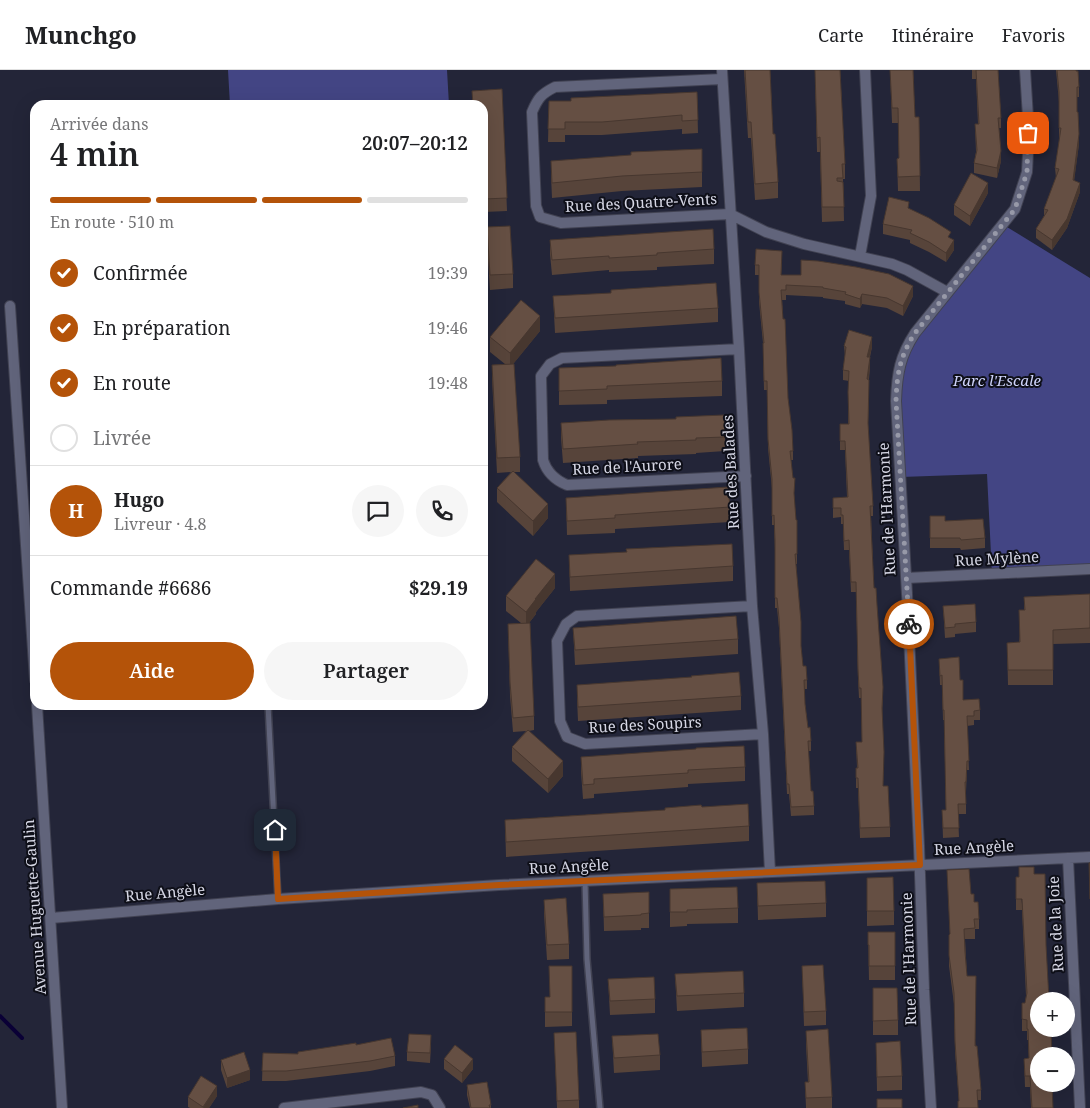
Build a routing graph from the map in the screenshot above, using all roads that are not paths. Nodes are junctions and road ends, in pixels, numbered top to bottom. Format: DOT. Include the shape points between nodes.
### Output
graph roads {
  1 [pos="865,70"];
  2 [pos="1025,70"];
  3 [pos="722,74"];
  4 [pos="730,214"];
  5 [pos="860,256"];
  6 [pos="947,292"];
  7 [pos="10,306"];
  8 [pos="739,349"];
  9 [pos="746,476"];
  10 [pos="1090,569"];
  11 [pos="906,578"];
  12 [pos="30,605"];
  13 [pos="752,606"];
  14 [pos="37,710"];
  15 [pos="268,710"];
  16 [pos="763,734"];
  17 [pos="1090,857"];
  18 [pos="1068,858"];
  19 [pos="920,865"];
  20 [pos="770,872"];
  21 [pos="585,881"];
  22 [pos="278,899"];
  23 [pos="51,918"];
  24 [pos="62,1108"];
  25 [pos="284,1108"];
  26 [pos="440,1108"];
  27 [pos="600,1108"];
  28 [pos="931,1108"];
  29 [pos="1080,1108"];
  1 -- 5 [label="street" via="871,196"];
  2 -- 6 [label="street, Rue de l'Harmonie" via="1027,172 1015,209"];
  3 -- 4 [label="street, Rue des Balades"];
  3 -- 4 [label="street, Rue des Quatre-Vents" via="555,88 542,94 532,112 536,206 540,217 561,223"];
  4 -- 5 [label="street, Rue des Quatre-Vents" via="766,232"];
  4 -- 8 [label="street, Rue des Balades"];
  5 -- 6 [label="street, Rue des Quatre-Vents" via="899,266"];
  6 -- 11 [label="street, Rue de l'Harmonie" via="907,346 897,380"];
  7 -- 12 [label="street"];
  8 -- 9 [label="street, Rue des Balades"];
  8 -- 9 [label="street, Rue de l'Aurore" via="562,358 550,364 541,376 543,460 556,481 567,485"];
  9 -- 13 [label="street, Rue des Balades"];
  10 -- 11 [label="street, Rue Mylène"];
  11 -- 19 [label="street, Rue de l'Harmonie"];
  13 -- 16 [label="street, Rue des Balades"];
  13 -- 16 [label="street, Rue des Soupirs" via="577,616 566,624 557,641 560,721 566,738 585,744"];
  14 -- 23 [label="street, Avenue Huguette-Gaulin"];
  15 -- 22 [label="lane"];
  16 -- 20 [label="street, Rue des Balades"];
  17 -- 18 [label="street, Rue Angèle"];
  18 -- 19 [label="street, Rue Angèle"];
  18 -- 29 [label="street, Rue de la Joie"];
  19 -- 20 [label="street, Rue Angèle"];
  19 -- 28 [label="street, Rue de l'Harmonie"];
  20 -- 21 [label="street, Rue Angèle"];
  21 -- 22 [label="street, Rue Angèle"];
  21 -- 27 [label="lane"];
  22 -- 23 [label="street, Rue Angèle"];
  23 -- 24 [label="street, Avenue Huguette-Gaulin"];
  25 -- 26 [label="street" via="421,1092 432,1095"];
}
